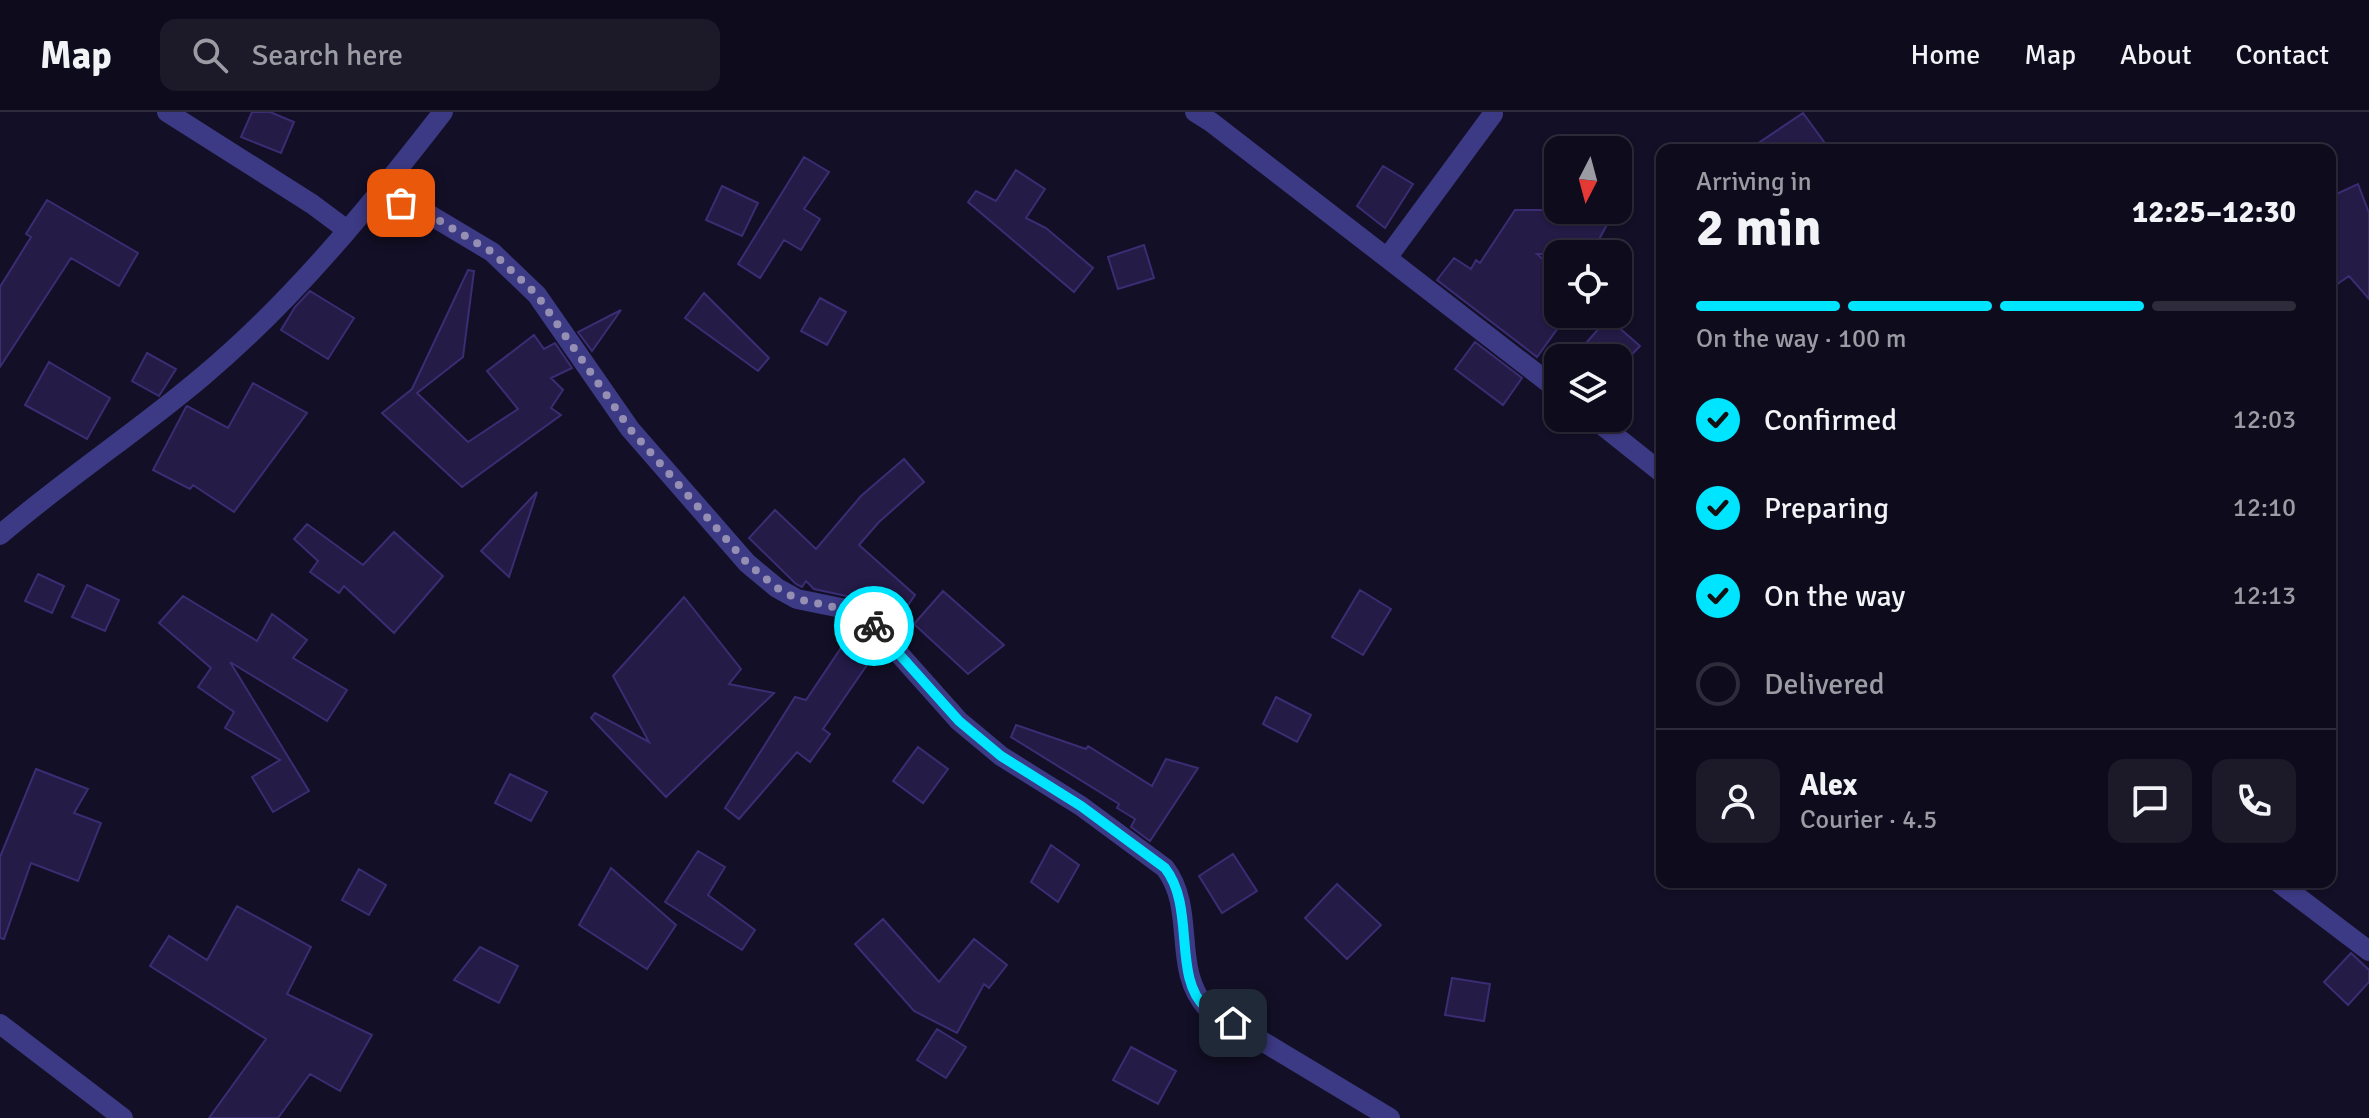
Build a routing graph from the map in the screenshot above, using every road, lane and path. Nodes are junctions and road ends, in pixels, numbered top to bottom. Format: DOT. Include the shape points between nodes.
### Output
graph roads {
  1 [pos="167,112"];
  2 [pos="443,112"];
  3 [pos="1195,112"];
  4 [pos="1493,114"];
  5 [pos="377,194"];
  6 [pos="347,230"];
  7 [pos="1387,258"];
  8 [pos="1544,379"];
  9 [pos="1611,432"];
  10 [pos="1656,468"];
  11 [pos="0,535"];
  12 [pos="2286,888"];
  13 [pos="2369,951"];
  14 [pos="0,1024"];
  15 [pos="123,1118"];
  16 [pos="1390,1118"];
  1 -- 6 [label="street"];
  2 -- 5 [label="street"];
  3 -- 7 [label="street"];
  4 -- 7 [label="street"];
  5 -- 6 [label="street"];
  5 -- 16 [label="street" via="425,212 492,252 537,295 630,429 747,563 797,599 868,619 959,721 1001,756 1165,868 1179,895 1190,982 1207,1008"];
  6 -- 11 [label="street" via="270,316 201,378"];
  7 -- 8 [label="street"];
  9 -- 10 [label="street"];
  12 -- 13 [label="street"];
  14 -- 15 [label="street"];
}
